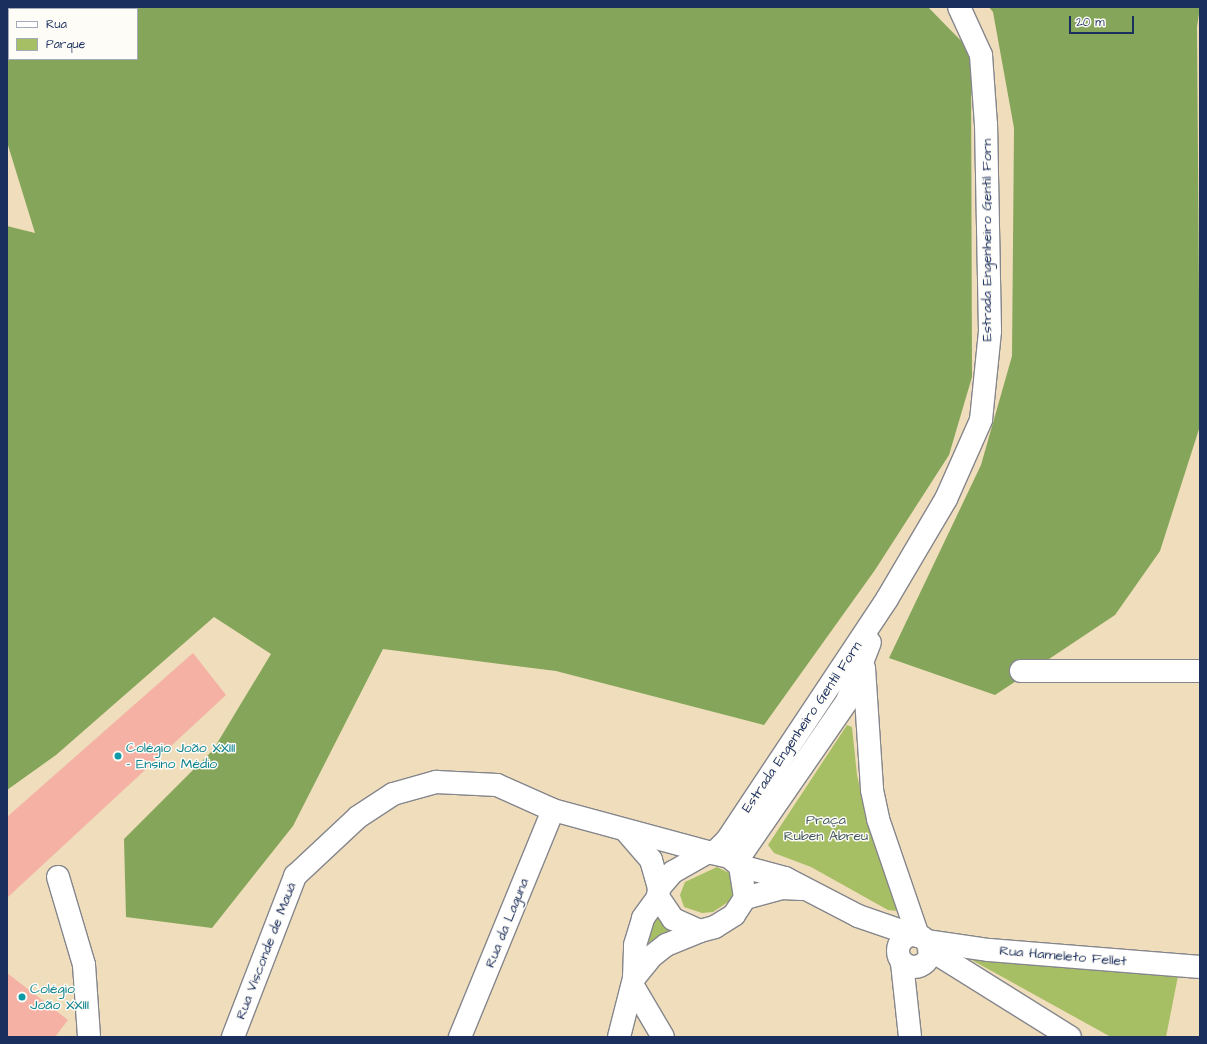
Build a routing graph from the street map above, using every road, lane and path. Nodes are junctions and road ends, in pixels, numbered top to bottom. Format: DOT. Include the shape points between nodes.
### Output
graph roads {
  1 [pos="960,7"];
  2 [pos="887,599"];
  3 [pos="863,661"];
  4 [pos="1021,671"];
  5 [pos="1200,671"];
  6 [pos="553,810"];
  7 [pos="626,831"];
  8 [pos="711,853"];
  9 [pos="738,864"];
  10 [pos="58,877"];
  11 [pos="807,889"];
  12 [pos="658,892"];
  13 [pos="745,898"];
  14 [pos="700,931"];
  15 [pos="915,949"];
  16 [pos="1200,967"];
  17 [pos="633,982"];
  18 [pos="89,1037"];
  19 [pos="233,1037"];
  20 [pos="460,1037"];
  21 [pos="619,1037"];
  22 [pos="663,1037"];
  23 [pos="910,1037"];
  24 [pos="1070,1037"];
  1 -- 2 [label="main road, Estrada Engenheiro Gentil Forn" via="982,54 986,124 990,331 981,420 946,499"];
  2 -- 3 [label="main road, Estrada Engenheiro Gentil Forn"];
  2 -- 8 [label="main road, Estrada Engenheiro Gentil Forn" via="725,843"];
  3 -- 9 [label="main road, Estrada Engenheiro Gentil Forn" via="847,701"];
  3 -- 15 [label="main road" via="872,790 906,906"];
  4 -- 5 [label="main road"];
  6 -- 7 [label="main road, Rua Visconde de Mauá"];
  6 -- 19 [label="main road, Rua Visconde de Mauá" via="497,785 436,782 393,794 358,817 295,876"];
  6 -- 20 [label="main road, Rua da Laguna"];
  7 -- 8 [label="main road, Rua Visconde de Mauá"];
  7 -- 12 [label="main road" via="650,860"];
  8 -- 9 [label="main road, Rua Visconde de Mauá"];
  8 -- 12 [label="main road" via="673,872"];
  9 -- 11 [label="main road, Rua Visconde de Mauá" via="758,868"];
  9 -- 13 [label="main road"];
  10 -- 18 [label="main road" via="84,965"];
  11 -- 13 [label="main road" via="782,888"];
  11 -- 15 [label="main road, Rua Visconde de Mauá"];
  12 -- 14 [label="main road" via="673,919"];
  12 -- 17 [label="main road" via="650,903 632,955"];
  13 -- 14 [label="main road" via="734,915 715,927"];
  14 -- 17 [label="main road" via="666,945 652,956"];
  15 -- 16 [label="main road, Rua Hameleto Fellet"];
  15 -- 23 [label="main road"];
  15 -- 24 [label="main road" via="982,982"];
  17 -- 21 [label="main road"];
  17 -- 22 [label="main road"];
}
